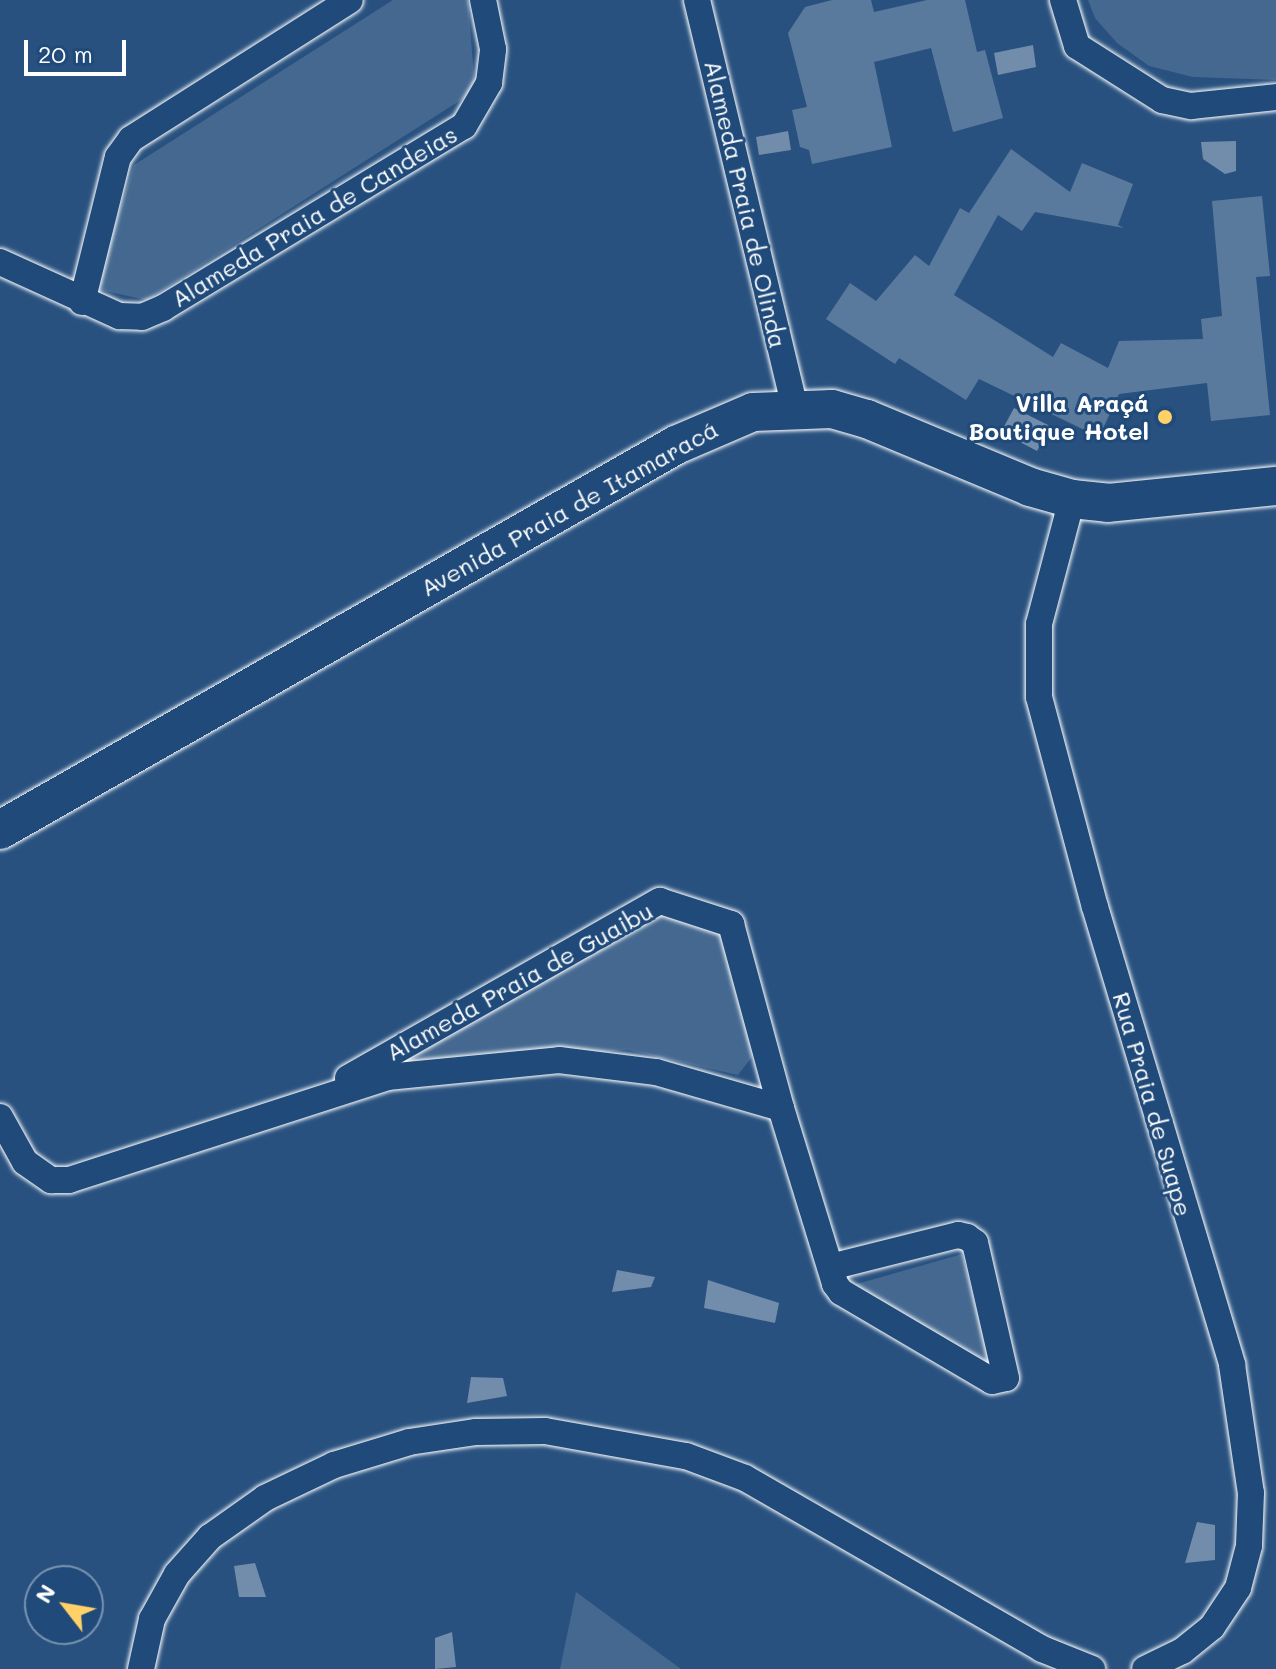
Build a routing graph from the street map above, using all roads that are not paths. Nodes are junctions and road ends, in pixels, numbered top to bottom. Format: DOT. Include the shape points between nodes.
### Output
graph roads {
  1 [pos="350,0"];
  2 [pos="483,0"];
  3 [pos="697,0"];
  4 [pos="1063,0"];
  5 [pos="1276,97"];
  6 [pos="0,262"];
  7 [pos="82,302"];
  8 [pos="795,408"];
  9 [pos="1276,486"];
  10 [pos="1072,499"];
  11 [pos="0,830"];
  12 [pos="313,1097"];
  13 [pos="781,1108"];
  14 [pos="0,1117"];
  15 [pos="831,1267"];
  16 [pos="141,1669"];
  17 [pos="1092,1669"];
  18 [pos="1145,1669"];
  1 -- 7 [label="street" via="131,139 118,157"];
  2 -- 7 [label="street, Alameda Praia de Candeias" via="493,49 489,83 480,106 444,143 163,308 142,317 119,316"];
  3 -- 8 [label="street, Alameda Praia de Olinda"];
  4 -- 5 [label="street" via="1077,46 1162,100 1191,106"];
  6 -- 7 [label="street, Alameda Praia de Candeias"];
  8 -- 10 [label="street, Avenida Praia de Itamaracá" via="832,409 867,419 1030,487"];
  8 -- 11 [label="street, Avenida Praia de Itamaracá" via="753,412 676,445"];
  9 -- 10 [label="street, Avenida Praia de Itamaracá" via="1108,503"];
  10 -- 18 [label="street, Rua Praia de Suape" via="1039,624 1039,697 1117,983 1232,1365 1251,1493 1249,1546 1238,1588 1212,1627 1182,1651"];
  12 -- 13 [label="street, Alameda Praia de Guaibu" via="387,1077 559,1060 656,1072"];
  12 -- 13 [label="street, Alameda Praia de Guaibu" via="660,901 731,924"];
  12 -- 14 [label="street, Alameda Praia de Guaibu" via="69,1180 51,1180 25,1162"];
  13 -- 15 [label="street, Alameda Praia de Guaibu"];
  15 -- 15 [label="street, Alameda Praia de Guaibu" via="835,1284 852,1299 992,1381 1006,1378 975,1243 967,1237"];
  16 -- 17 [label="street" via="152,1619 177,1574 210,1537 265,1498 334,1465 409,1442 476,1432 545,1431 686,1456 745,1478 1042,1649"];
}
